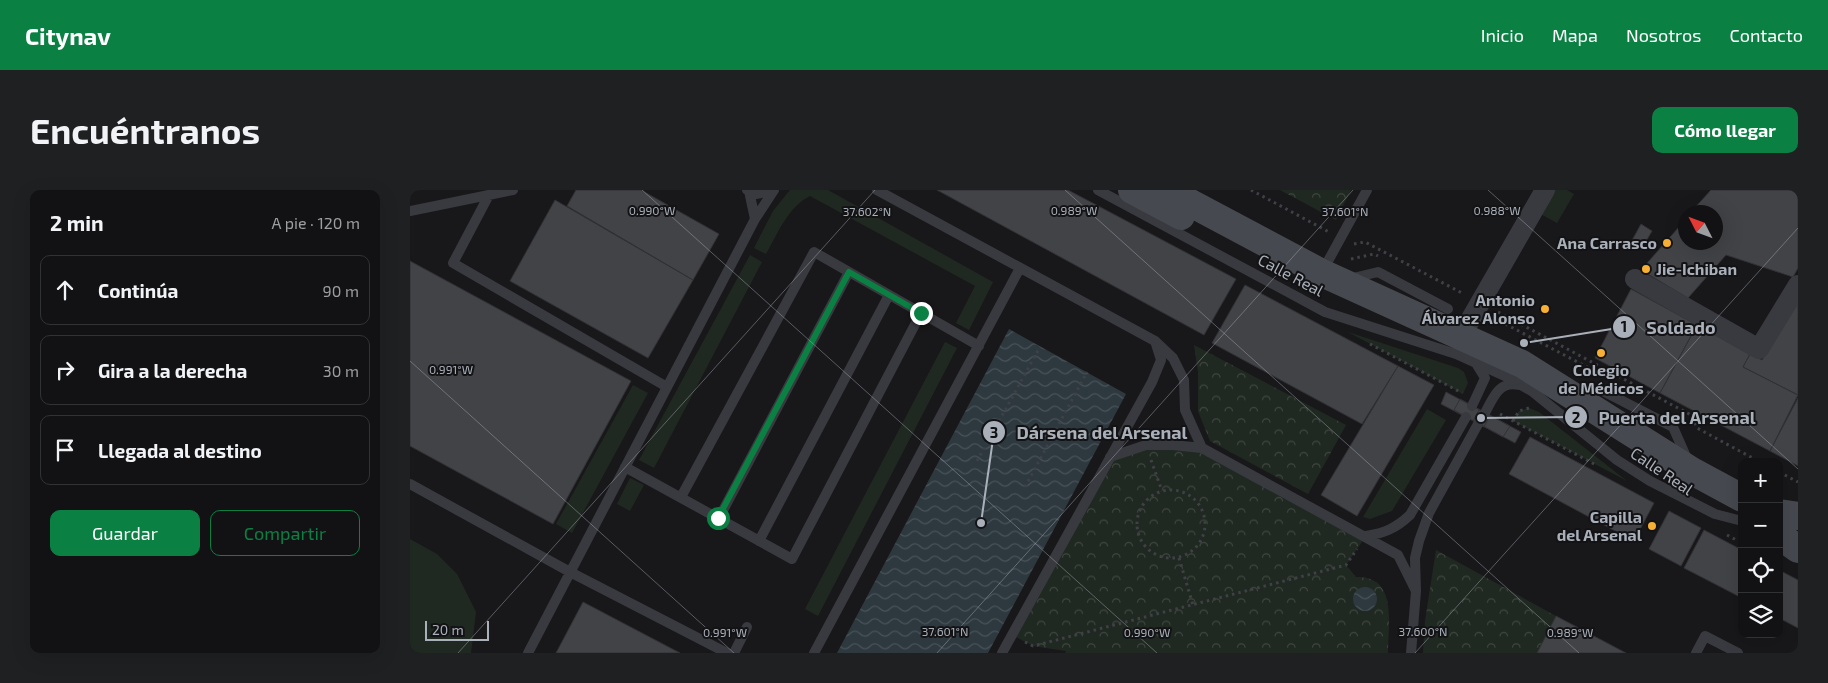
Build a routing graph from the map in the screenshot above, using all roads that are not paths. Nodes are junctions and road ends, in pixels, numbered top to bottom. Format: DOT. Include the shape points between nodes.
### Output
graph roads {
  1 [pos="513,190"];
  2 [pos="748,190"];
  3 [pos="774,190"];
  4 [pos="877,190"];
  5 [pos="1098,190"];
  6 [pos="1132,190"];
  7 [pos="1166,190"];
  8 [pos="1367,190"];
  9 [pos="1544,190"];
  10 [pos="489,194"];
  11 [pos="410,211"];
  12 [pos="755,219"];
  13 [pos="1020,268"];
  14 [pos="849,272"];
  15 [pos="1331,277"];
  16 [pos="1635,279"];
  17 [pos="1798,284"];
  18 [pos="889,295"];
  19 [pos="1448,309"];
  20 [pos="921,313"];
  21 [pos="1155,341"];
  22 [pos="978,346"];
  23 [pos="1465,348"];
  24 [pos="1534,382"];
  25 [pos="667,387"];
  26 [pos="1603,391"];
  27 [pos="1474,403"];
  28 [pos="1486,410"];
  29 [pos="1466,417"];
  30 [pos="1478,424"];
  31 [pos="1202,448"];
  32 [pos="1110,457"];
  33 [pos="625,467"];
  34 [pos="1692,471"];
  35 [pos="410,484"];
  36 [pos="1738,496"];
  37 [pos="681,497"];
  38 [pos="1783,514"];
  39 [pos="1798,516"];
  40 [pos="718,518"];
  41 [pos="1738,532"];
  42 [pos="1366,536"];
  43 [pos="1783,539"];
  44 [pos="759,541"];
  45 [pos="1798,549"];
  46 [pos="570,572"];
  47 [pos="1416,590"];
  48 [pos="747,627"];
  49 [pos="528,653"];
  50 [pos="727,653"];
  51 [pos="734,653"];
  52 [pos="814,653"];
  53 [pos="1002,653"];
  54 [pos="1411,653"];
  55 [pos="1696,653"];
  56 [pos="1738,653"];
  1 -- 10 [label="lane"];
  2 -- 3 [label="lane" via="757,194"];
  2 -- 12 [label="lane"];
  3 -- 12 [label="lane"];
  4 -- 13 [label="lane"];
  5 -- 23 [label="lane" via="1325,312"];
  6 -- 23 [label="main road, Calle Real" via="1338,299"];
  7 -- 15 [label="main road, Calle Real"];
  8 -- 15 [label="lane" via="1340,238"];
  9 -- 23 [label="street" via="1480,303"];
  10 -- 11 [label="lane"];
  10 -- 25 [label="lane" via="453,263"];
  12 -- 25 [label="lane"];
  13 -- 21 [label="lane"];
  13 -- 22 [label="lane"];
  14 -- 18 [label="lane"];
  14 -- 37 [label="lane" via="814,252"];
  14 -- 40 [label="lane"];
  15 -- 19 [label="lane" via="1378,272"];
  15 -- 23 [label="main road, Calle Real"];
  16 -- 17 [label="street" via="1759,349"];
  18 -- 20 [label="lane"];
  18 -- 44 [label="lane"];
  20 -- 22 [label="lane"];
  20 -- 44 [label="lane" via="792,559"];
  21 -- 31 [label="lane" via="1173,358 1184,380 1185,410"];
  21 -- 32 [label="lane" via="1161,360"];
  22 -- 52 [label="lane"];
  23 -- 24 [label="main road, Calle Real" via="1502,353"];
  23 -- 27 [label="lane" via="1485,378"];
  24 -- 28 [label="lane" via="1502,387"];
  24 -- 34 [label="main road, Calle Real"];
  24 -- 41 [label="main road, Calle Real" via="1684,488"];
  25 -- 33 [label="lane"];
  26 -- 34 [label="lane" via="1673,427"];
  29 -- 42 [label="lane" via="1410,514 1398,527 1386,533"];
  30 -- 47 [label="lane" via="1424,524 1415,558"];
  31 -- 32 [label="lane" via="1146,445"];
  31 -- 42 [label="lane"];
  32 -- 53 [label="lane"];
  33 -- 37 [label="lane"];
  33 -- 46 [label="lane"];
  34 -- 36 [label="main road, Calle Real"];
  35 -- 46 [label="lane"];
  37 -- 40 [label="lane"];
  38 -- 39 [label="main road"];
  40 -- 44 [label="lane"];
  42 -- 47 [label="lane" via="1398,555"];
  43 -- 45 [label="main road"];
  46 -- 49 [label="lane"];
  46 -- 50 [label="lane"];
  47 -- 54 [label="lane"];
  48 -- 51 [label="lane"];
  55 -- 56 [label="lane" via="1705,636"];
}
